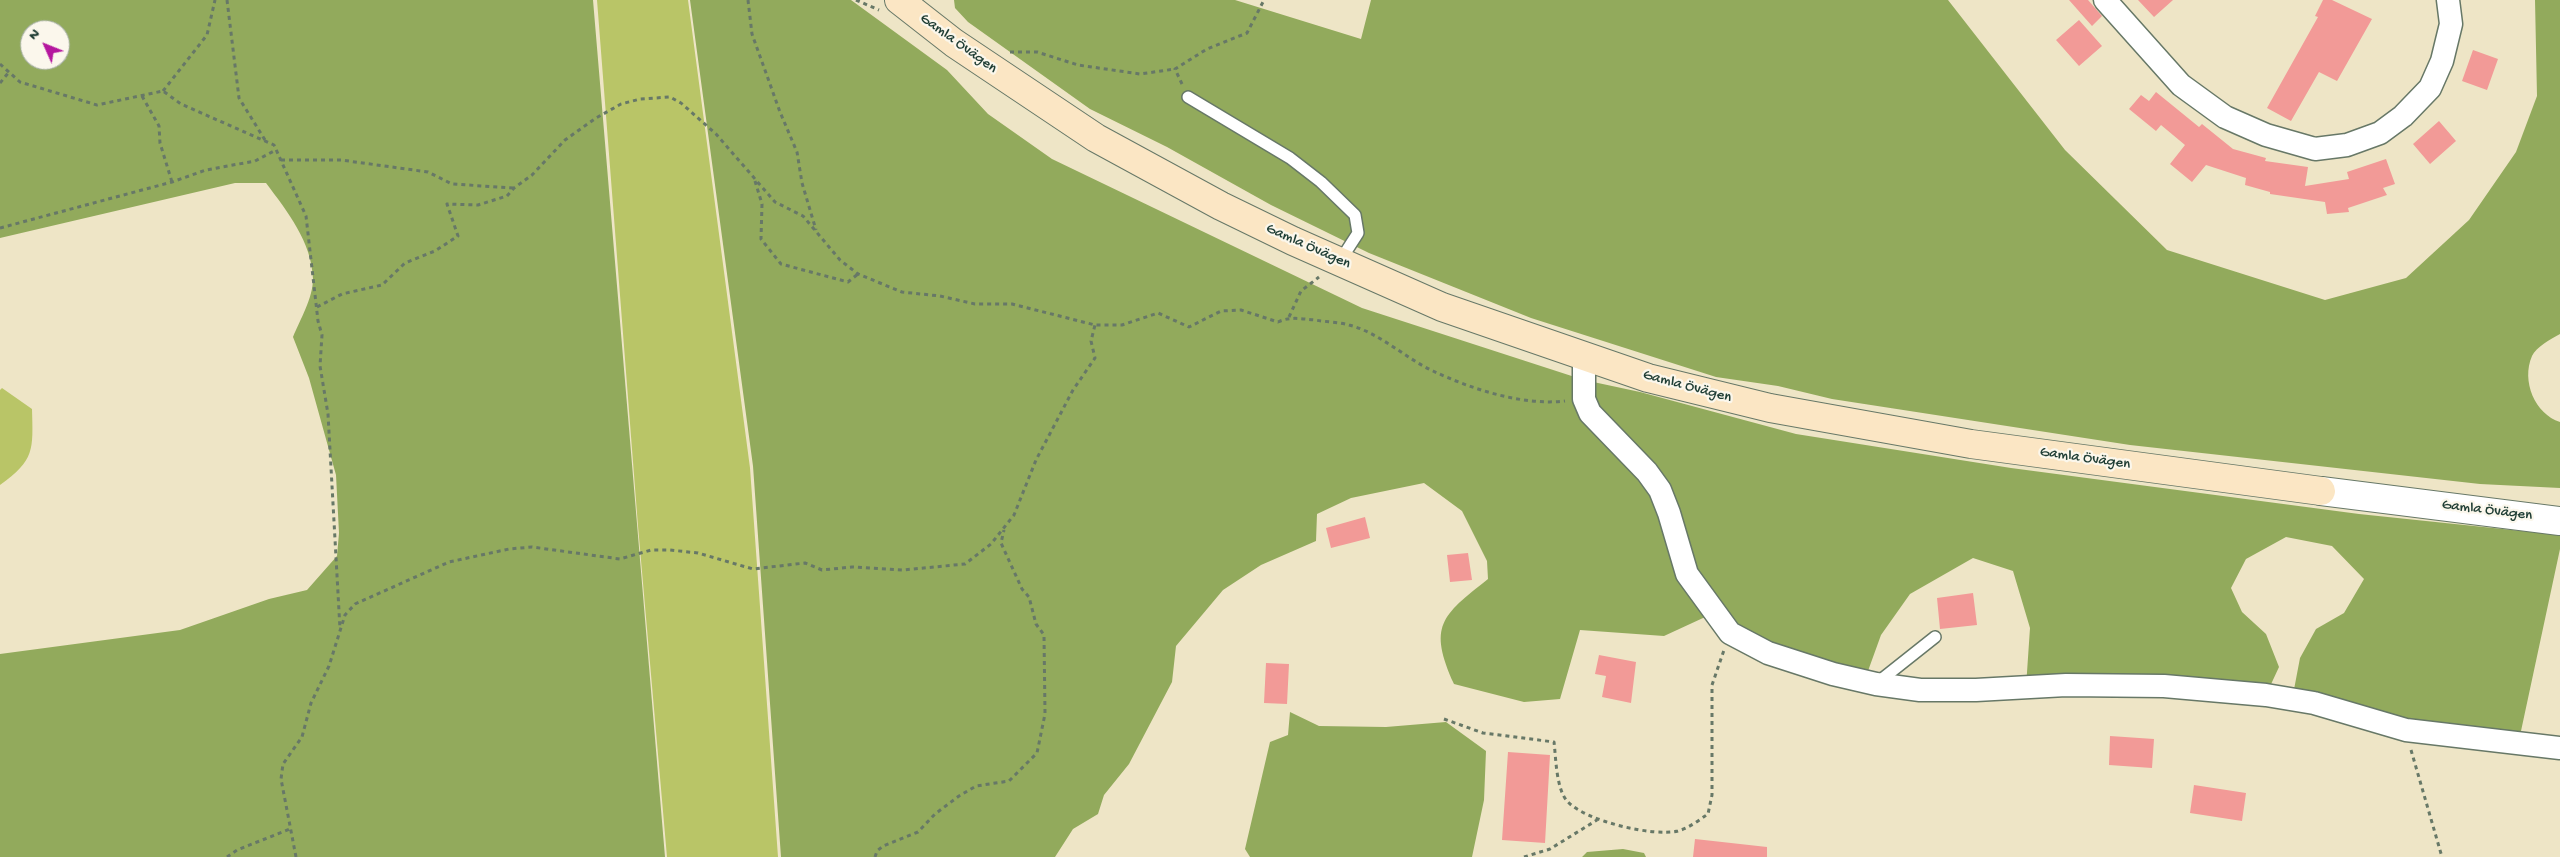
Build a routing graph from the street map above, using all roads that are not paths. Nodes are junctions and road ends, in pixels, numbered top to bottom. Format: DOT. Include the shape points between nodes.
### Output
graph roads {
  1 [pos="899,0"];
  2 [pos="2105,0"];
  3 [pos="2448,0"];
  4 [pos="1188,97"];
  5 [pos="1340,261"];
  6 [pos="1584,356"];
  7 [pos="2321,491"];
  8 [pos="2560,520"];
  9 [pos="1935,637"];
  10 [pos="1876,684"];
  11 [pos="2560,748"];
  1 -- 5 [label="main road, Gamla Övägen" via="954,43 1096,138 1221,206"];
  2 -- 3 [label="street" via="2181,85 2225,117 2266,135 2315,149 2347,145 2380,134 2430,88 2442,61 2451,24"];
  4 -- 5 [label="lane" via="1290,158 1355,215 1358,234"];
  5 -- 6 [label="main road, Gamla Övägen" via="1442,307"];
  6 -- 7 [label="main road, Gamla Övägen" via="1648,378 1779,410 1970,444"];
  6 -- 10 [label="street" via="1584,399 1590,413 1628,451 1660,490 1687,574 1730,633 1768,653"];
  7 -- 8 [label="street, Gamla Övägen"];
  9 -- 10 [label="lane"];
  10 -- 11 [label="street" via="1920,690 2066,685 2164,686 2314,703 2406,730"];
}
